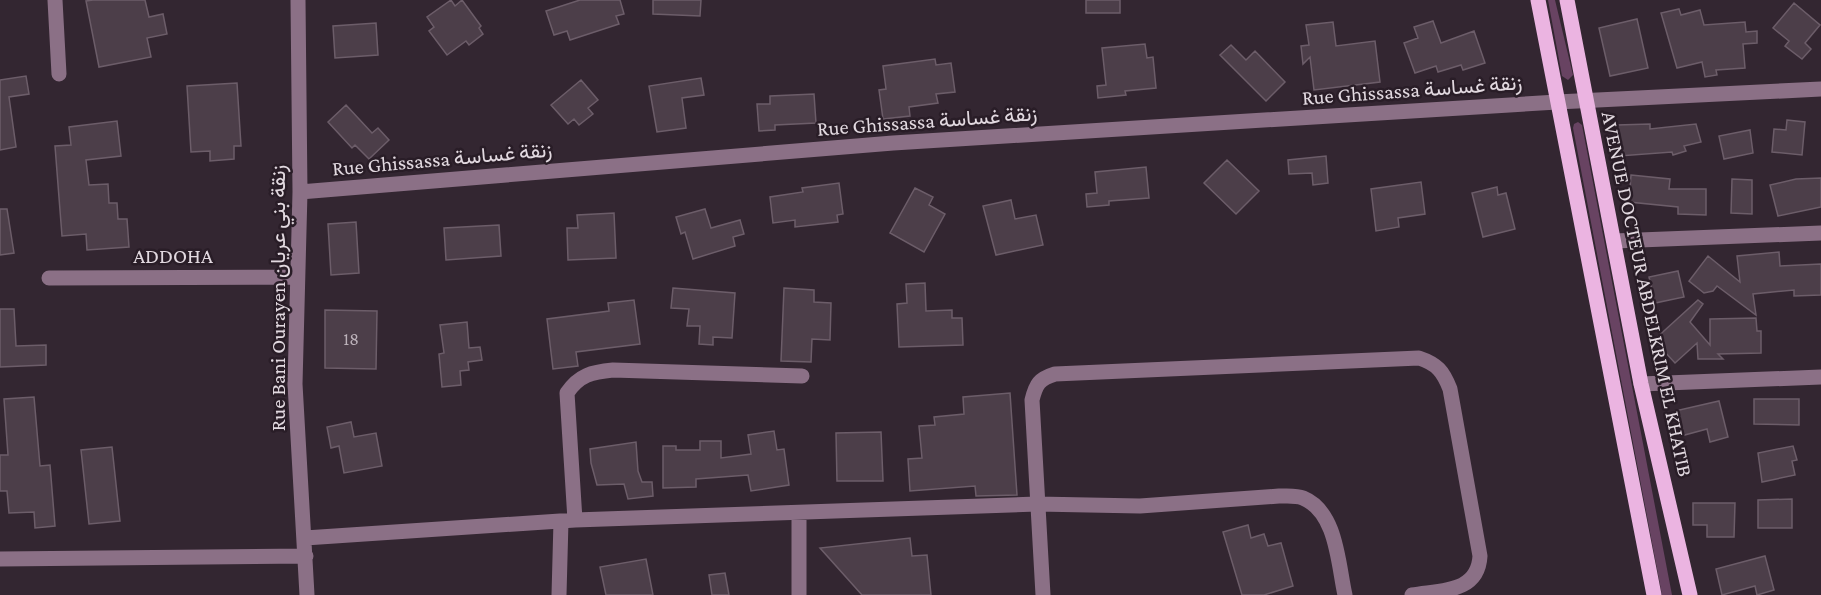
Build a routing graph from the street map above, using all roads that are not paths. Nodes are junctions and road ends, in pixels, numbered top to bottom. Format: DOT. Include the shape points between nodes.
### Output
graph roads {
  1 [pos="55,0"];
  2 [pos="298,0"];
  3 [pos="1538,0"];
  4 [pos="1567,0"];
  5 [pos="59,74"];
  6 [pos="1821,89"];
  7 [pos="1586,100"];
  8 [pos="1557,102"];
  9 [pos="300,192"];
  10 [pos="1821,232"];
  11 [pos="1614,241"];
  12 [pos="297,277"];
  13 [pos="49,278"];
  14 [pos="802,376"];
  15 [pos="1821,377"];
  16 [pos="1641,384"];
  17 [pos="1037,504"];
  18 [pos="799,514"];
  19 [pos="568,521"];
  20 [pos="305,538"];
  21 [pos="306,556"];
  22 [pos="0,559"];
  23 [pos="307,595"];
  24 [pos="559,595"];
  25 [pos="800,595"];
  26 [pos="1043,595"];
  27 [pos="1345,595"];
  28 [pos="1412,595"];
  29 [pos="1654,595"];
  30 [pos="1690,595"];
  1 -- 5 [label="street"];
  2 -- 9 [label="street, Rue Bani Ourayen زنقة بني عريان"];
  3 -- 8 [label="main road"];
  4 -- 7 [label="main road, AVENUE DOCTEUR ABDELKRIM EL KHATIB"];
  6 -- 7 [label="street, Rue Ghissassa زنقة غساسة"];
  7 -- 8 [label="street, Rue Ghissassa زنقة غساسة"];
  7 -- 11 [label="main road, AVENUE DOCTEUR ABDELKRIM EL KHATIB"];
  8 -- 9 [label="street, Rue Ghissassa زنقة غساسة" via="893,143"];
  8 -- 29 [label="main road"];
  9 -- 12 [label="street, Rue Bani Ourayen زنقة بني عريان"];
  10 -- 11 [label="street"];
  11 -- 16 [label="main road, AVENUE DOCTEUR ABDELKRIM EL KHATIB"];
  12 -- 13 [label="street, ADDOHA"];
  12 -- 20 [label="street, Rue Bani Ourayen زنقة بني عريان" via="295,384"];
  14 -- 19 [label="street" via="613,370 581,377 567,393"];
  15 -- 16 [label="street"];
  16 -- 30 [label="main road, AVENUE DOCTEUR ABDELKRIM EL KHATIB"];
  17 -- 18 [label="street"];
  17 -- 26 [label="street"];
  17 -- 27 [label="street" via="1140,506 1300,497 1314,504 1330,529"];
  17 -- 28 [label="street" via="1032,400 1037,382 1045,377 1419,358 1443,371 1450,388 1480,556 1479,569 1463,586"];
  18 -- 19 [label="street"];
  18 -- 25 [label="street"];
  19 -- 20 [label="street"];
  19 -- 24 [label="street"];
  20 -- 21 [label="street, Rue Bani Ourayen زنقة بني عريان"];
  21 -- 22 [label="street"];
  21 -- 23 [label="street, Rue Bani Ourayen زنقة بني عريان"];
}
